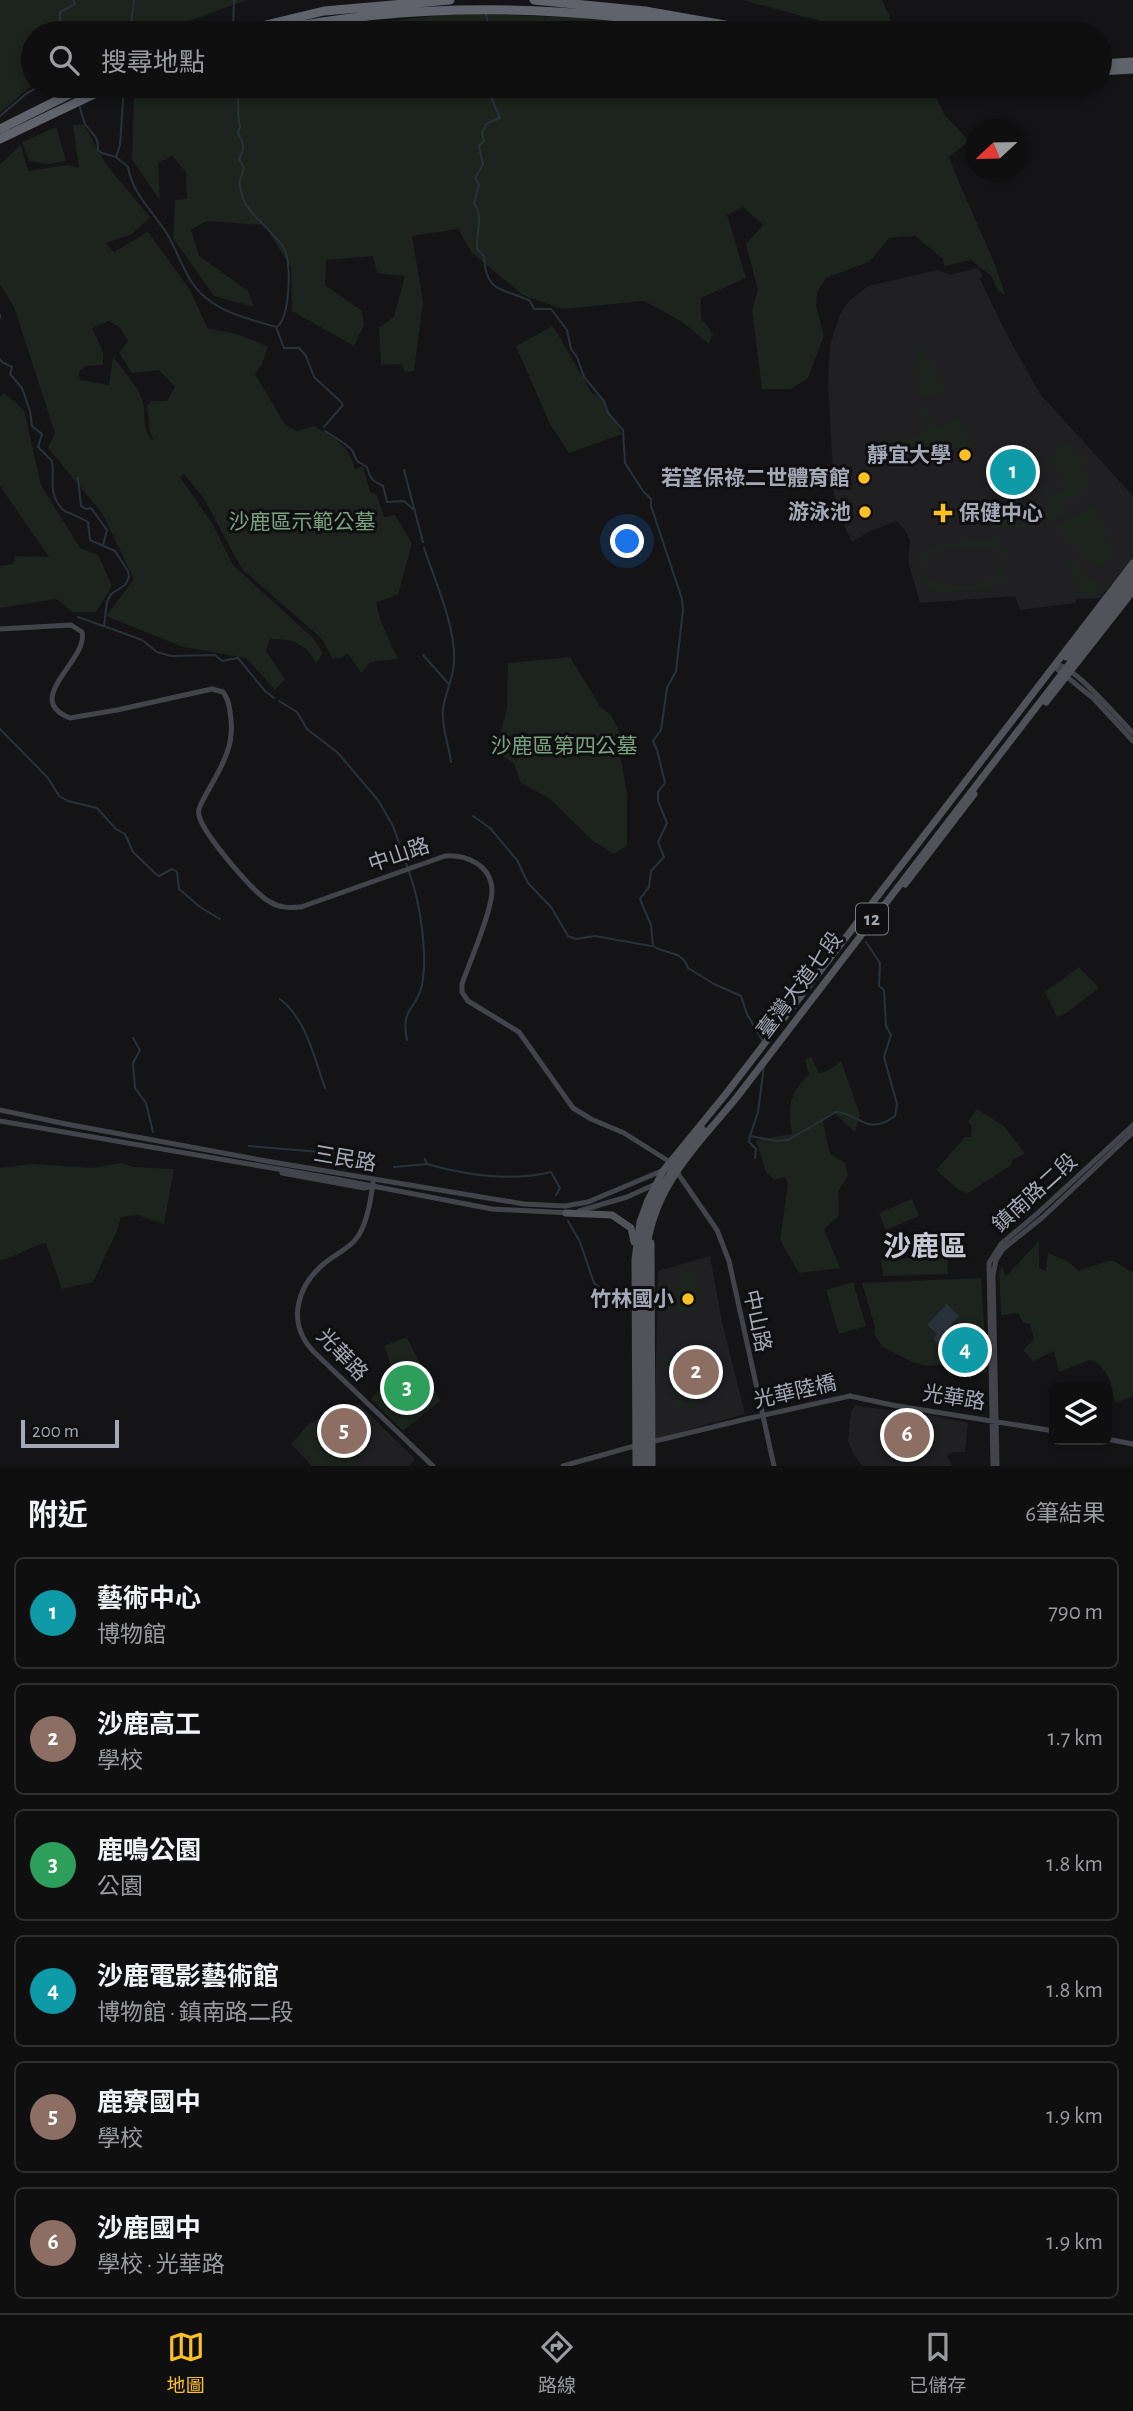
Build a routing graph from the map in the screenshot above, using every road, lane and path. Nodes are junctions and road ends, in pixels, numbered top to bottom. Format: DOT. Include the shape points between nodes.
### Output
graph roads {
  1 [pos="450,0"];
  2 [pos="534,0"];
  3 [pos="283,21"];
  4 [pos="317,21"];
  5 [pos="664,21"];
  6 [pos="702,21"];
  7 [pos="1133,62"];
  8 [pos="1112,63"];
  9 [pos="1133,69"];
  10 [pos="1112,70"];
  11 [pos="62,98"];
  12 [pos="86,98"];
  13 [pos="0,129"];
  14 [pos="0,139"];
  15 [pos="1133,563"];
  16 [pos="1133,572"];
  17 [pos="1133,580"];
  18 [pos="1133,590"];
  19 [pos="0,629"];
  20 [pos="1063,668"];
  21 [pos="1133,733"];
  22 [pos="1133,741"];
  23 [pos="760,1055"];
  24 [pos="724,1095"];
  25 [pos="1,1111"];
  26 [pos="2,1122"];
  27 [pos="1133,1125"];
  28 [pos="1133,1132"];
  29 [pos="216,1152"];
  30 [pos="215,1159"];
  31 [pos="670,1173"];
  32 [pos="373,1183"];
  33 [pos="459,1195"];
  34 [pos="458,1202"];
  35 [pos="544,1205"];
  36 [pos="545,1213"];
  37 [pos="566,1213"];
  38 [pos="635,1259"];
  39 [pos="850,1396"];
  40 [pos="995,1421"];
  41 [pos="1049,1430"];
  42 [pos="1112,1441"];
  43 [pos="643,1442"];
  44 [pos="1133,1444"];
  45 [pos="433,1466"];
  46 [pos="563,1466"];
  47 [pos="639,1466"];
  48 [pos="647,1466"];
  49 [pos="652,1466"];
  50 [pos="775,1466"];
  51 [pos="995,1466"];
  1 -- 3 [label="highway" via="324,11"];
  2 -- 6 [label="highway"];
  4 -- 5 [label="highway" via="409,9 525,6"];
  7 -- 8 [label="highway"];
  9 -- 10 [label="highway"];
  11 -- 13 [label="highway"];
  12 -- 14 [label="highway"];
  15 -- 20 [label="main road, 臺灣大道七段 / 12"];
  16 -- 20 [label="main road, 臺灣大道七段 / 12"];
  17 -- 20 [label="main road, 臺灣大道七段 / 12"];
  18 -- 20 [label="main road, 臺灣大道七段 / 12"];
  19 -- 31 [label="street, 中山路" via="71,625 82,632 80,652 52,694 59,710 70,718 212,690 223,692 232,723 231,746 198,813 218,846 271,903 301,907 444,856 472,860 487,874 492,888 463,984 464,996 519,1032 573,1108 624,1133"];
  20 -- 21 [label="street"];
  20 -- 22 [label="street"];
  20 -- 23 [label="main road, 臺灣大道七段 / 12"];
  20 -- 24 [label="main road, 臺灣大道七段 / 12"];
  20 -- 31 [label="main road, 臺灣大道七段 / 12"];
  23 -- 24 [label="main road, 臺灣大道七段 / 12"];
  23 -- 31 [label="main road, 臺灣大道七段 / 12"];
  24 -- 31 [label="main road, 臺灣大道七段 / 12"];
  25 -- 29 [label="street, 三民路"];
  26 -- 30 [label="street, 三民路"];
  27 -- 40 [label="street, 鎮南路二段" via="992,1256 988,1275"];
  28 -- 40 [label="street, 鎮南路二段" via="996,1260"];
  29 -- 30 [label="street"];
  29 -- 32 [label="street, 三民路"];
  30 -- 32 [label="street, 三民路"];
  31 -- 35 [label="street, 三民路" via="588,1202"];
  31 -- 37 [label="street, 三民路" via="603,1206"];
  31 -- 38 [label="main road, 臺灣大道七段 / 12" via="648,1200"];
  31 -- 43 [label="main road, 臺灣大道七段 / 12" via="648,1235"];
  31 -- 50 [label="street, 中山路" via="725,1245"];
  32 -- 33 [label="street, 三民路"];
  32 -- 34 [label="street, 三民路"];
  32 -- 45 [label="street, 光華路" via="361,1232 305,1286 296,1320 310,1348"];
  33 -- 34 [label="street"];
  33 -- 35 [label="street, 三民路"];
  34 -- 36 [label="street, 三民路"];
  35 -- 36 [label="street"];
  36 -- 37 [label="street, 三民路"];
  37 -- 38 [label="main road" via="612,1215 624,1221 634,1234"];
  38 -- 43 [label="main road, 臺灣大道七段 / 12"];
  39 -- 40 [label="street, 光華路"];
  39 -- 43 [label="street, 光華陸橋, bridge"];
  40 -- 41 [label="street, 光華路"];
  40 -- 51 [label="street, 鎮南路二段"];
  42 -- 44 [label="street"];
  43 -- 46 [label="street"];
  43 -- 47 [label="main road, 臺灣大道七段 / 12"];
  43 -- 48 [label="main road, 臺灣大道七段 / 12"];
  43 -- 49 [label="main road, 臺灣大道七段 / 12"];
}
